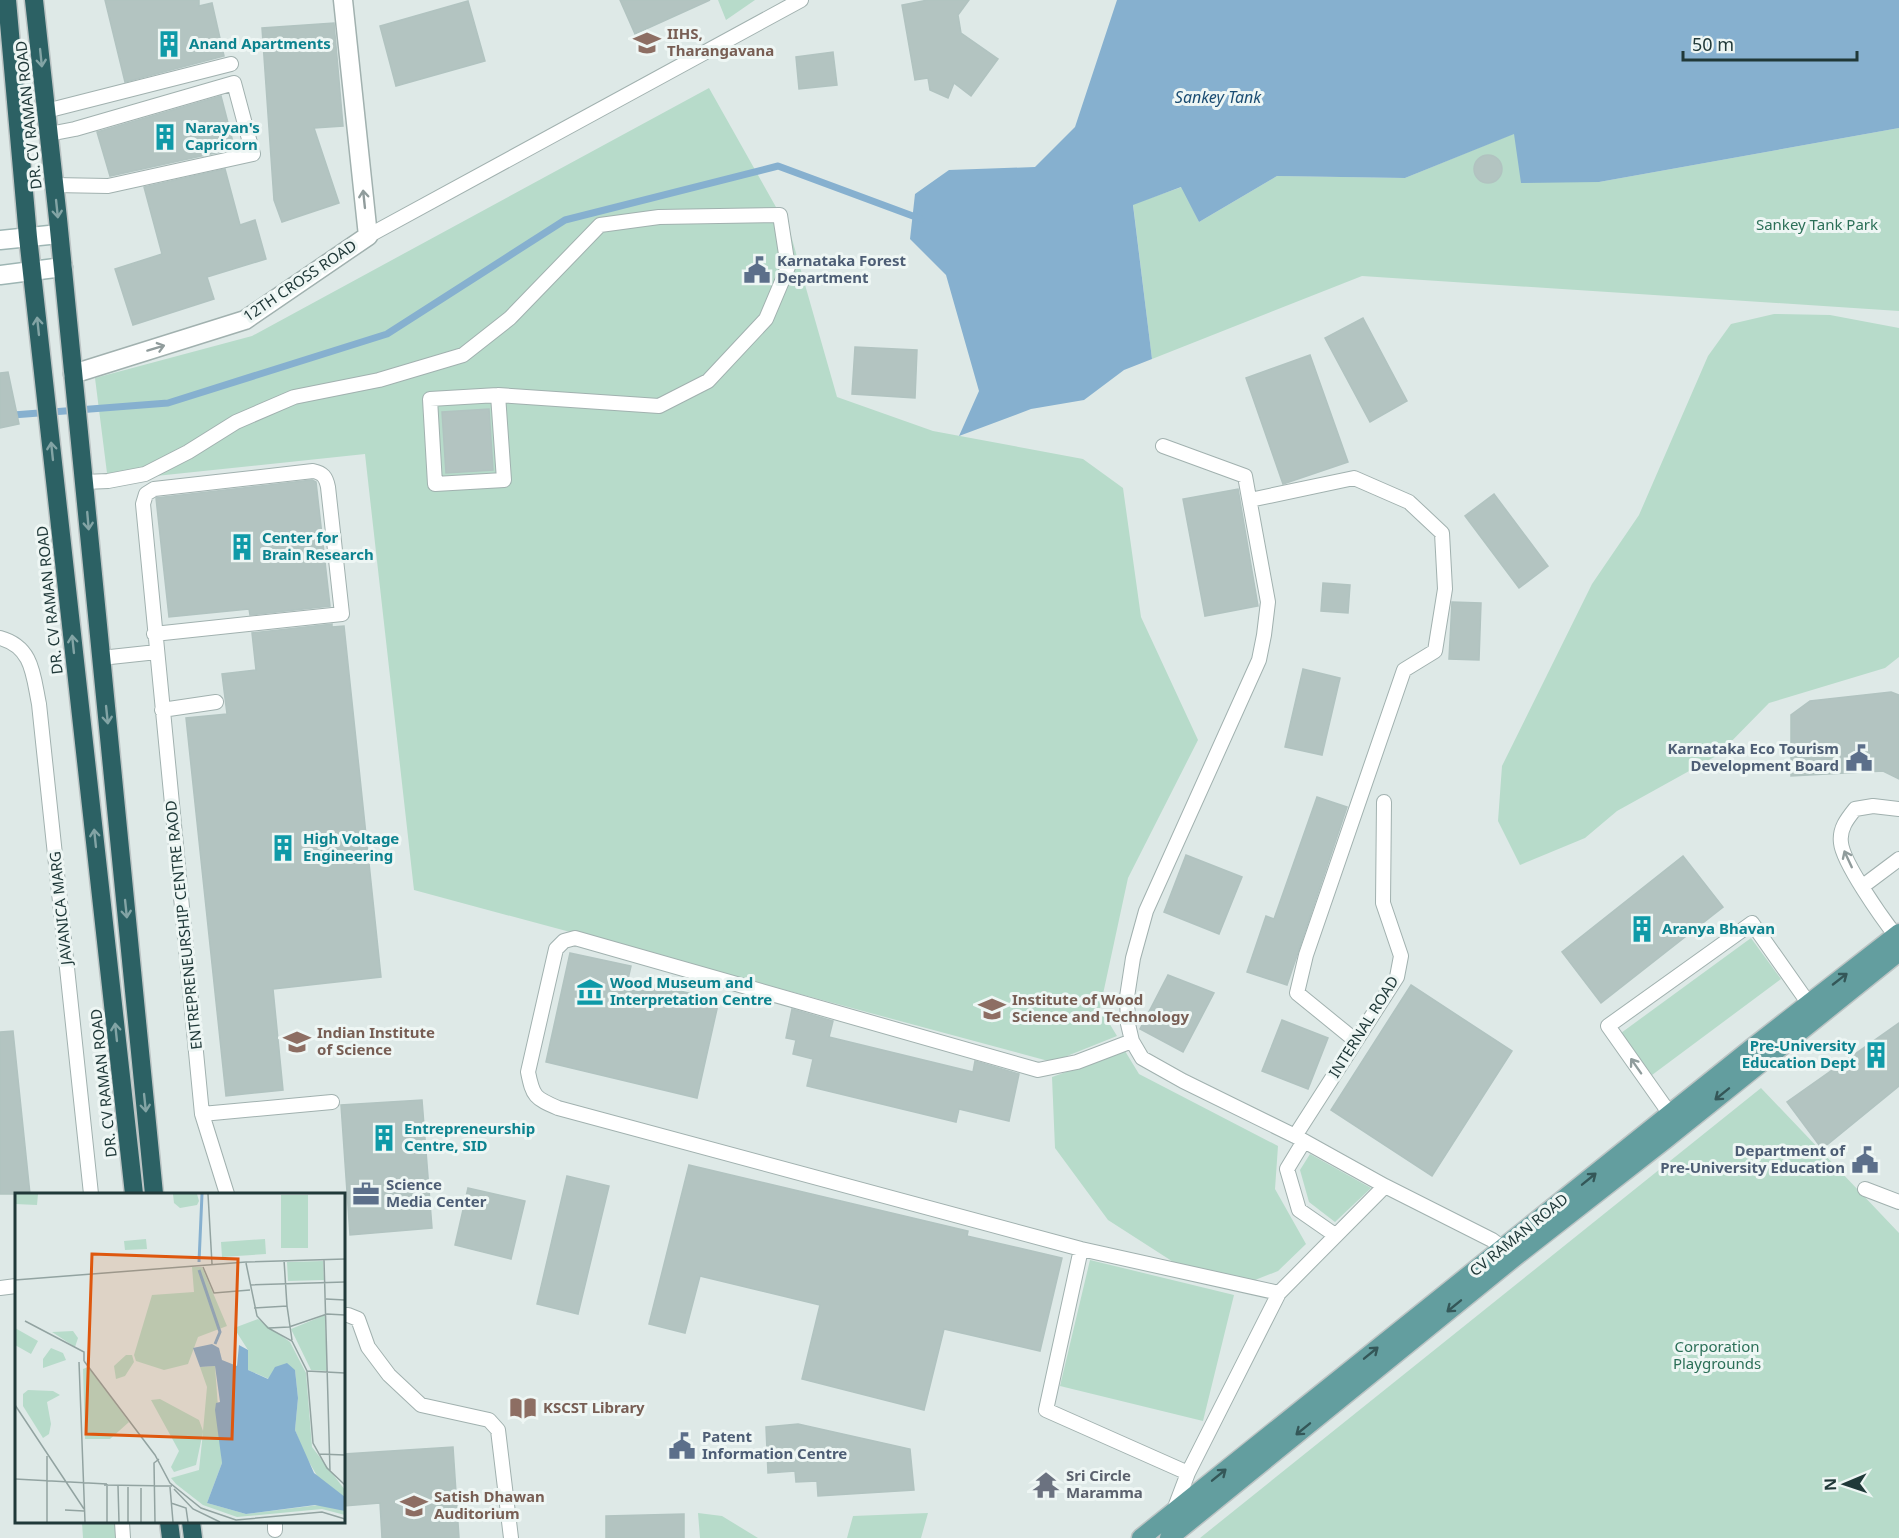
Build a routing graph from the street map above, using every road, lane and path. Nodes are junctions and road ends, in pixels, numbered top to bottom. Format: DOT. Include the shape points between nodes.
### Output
graph roads {
  1 [pos="7,0"];
  2 [pos="34,0"];
  3 [pos="343,0"];
  4 [pos="801,0"];
  5 [pos="231,64"];
  6 [pos="46,111"];
  7 [pos="49,134"];
  8 [pos="54,185"];
  9 [pos="59,234"];
  10 [pos="368,236"];
  11 [pos="28,237"];
  12 [pos="0,240"];
  13 [pos="63,267"];
  14 [pos="32,272"];
  15 [pos="0,275"];
  16 [pos="73,374"];
  17 [pos="498,395"];
  18 [pos="1163,446"];
  19 [pos="84,482"];
  20 [pos="1250,500"];
  21 [pos="154,634"];
  22 [pos="0,638"];
  23 [pos="157,652"];
  24 [pos="101,658"];
  25 [pos="216,702"];
  26 [pos="162,710"];
  27 [pos="1384,802"];
  28 [pos="1899,808"];
  29 [pos="1899,859"];
  30 [pos="1863,886"];
  31 [pos="1898,940"];
  32 [pos="1809,1004"];
  33 [pos="1132,1041"];
  34 [pos="1356,1041"];
  35 [pos="332,1102"];
  36 [pos="202,1114"];
  37 [pos="1670,1114"];
  38 [pos="1299,1139"];
  39 [pos="1385,1186"];
  40 [pos="1865,1189"];
  41 [pos="91,1193"];
  42 [pos="134,1193"];
  43 [pos="154,1193"];
  44 [pos="226,1193"];
  45 [pos="1899,1202"];
  46 [pos="1335,1235"];
  47 [pos="1503,1248"];
  48 [pos="1081,1249"];
  49 [pos="15,1286"];
  50 [pos="0,1288"];
  51 [pos="1279,1293"];
  52 [pos="345,1315"];
  53 [pos="1188,1473"];
  54 [pos="1173,1512"];
  55 [pos="122,1523"];
  56 [pos="169,1523"];
  57 [pos="191,1523"];
  58 [pos="123,1538"];
  59 [pos="171,1538"];
  60 [pos="193,1538"];
  61 [pos="511,1538"];
  62 [pos="1141,1538"];
  63 [pos="1169,1538"];
  1 -- 11 [label="highway, DR. CV RAMAN ROAD"];
  2 -- 6 [label="highway, DR. CV RAMAN ROAD, one-way"];
  10 -- 3 [label="street, 12TH CROSS ROAD, one-way"];
  4 -- 10 [label="lane"];
  5 -- 6 [label="lane"];
  6 -- 7 [label="highway, DR. CV RAMAN ROAD"];
  7 -- 8 [label="highway, DR. CV RAMAN ROAD"];
  7 -- 8 [label="lane" via="234,83 253,154 108,186"];
  8 -- 9 [label="highway, DR. CV RAMAN ROAD, one-way"];
  9 -- 11 [label="street"];
  9 -- 13 [label="highway, DR. CV RAMAN ROAD"];
  16 -- 10 [label="street, 12TH CROSS ROAD, one-way" via="244,320"];
  11 -- 12 [label="street"];
  11 -- 14 [label="highway, DR. CV RAMAN ROAD"];
  13 -- 14 [label="street"];
  13 -- 16 [label="highway, DR. CV RAMAN ROAD"];
  14 -- 15 [label="street"];
  42 -- 14 [label="highway, DR. CV RAMAN ROAD, one-way"];
  16 -- 19 [label="highway, DR. CV RAMAN ROAD"];
  17 -- 17 [label="lane" via="430,399 435,484 504,480"];
  17 -- 19 [label="lane" via="659,406 708,381 766,319 788,267 780,215 659,217 600,225 510,318 463,355 379,380 294,397 236,422 145,474 108,482"];
  18 -- 20 [label="lane" via="1245,476"];
  19 -- 24 [label="highway, DR. CV RAMAN ROAD, one-way"];
  20 -- 33 [label="lane" via="1268,602 1259,660 1146,911 1127,997"];
  20 -- 34 [label="lane" via="1354,478 1408,502 1442,533 1445,589 1434,651 1404,670 1306,955 1297,993"];
  21 -- 21 [label="lane, ENTREPRENEURSHIP CENTRE RAOD" via="143,504 146,494 153,489 321,472 328,487 342,614"];
  21 -- 23 [label="lane, ENTREPRENEURSHIP CENTRE RAOD"];
  22 -- 41 [label="lane, JAVANICA MARG" via="12,641 29,659 39,704"];
  23 -- 24 [label="lane"];
  23 -- 26 [label="lane, ENTREPRENEURSHIP CENTRE RAOD"];
  24 -- 43 [label="highway, DR. CV RAMAN ROAD, one-way"];
  25 -- 26 [label="lane"];
  26 -- 36 [label="lane, ENTREPRENEURSHIP CENTRE RAOD"];
  27 -- 34 [label="lane, INTERNAL ROAD" via="1383,903 1401,956 1397,977"];
  30 -- 28 [label="lane, one-way" via="1840,842 1843,823 1855,809"];
  29 -- 30 [label="lane"];
  30 -- 31 [label="lane"];
  32 -- 31 [label="main road, CV RAMAN ROAD, one-way"];
  31 -- 63 [label="main road, CV RAMAN ROAD, one-way" via="1665,1140"];
  32 -- 37 [label="main road, CV RAMAN ROAD"];
  37 -- 32 [label="lane, one-way" via="1608,1026 1752,923"];
  33 -- 38 [label="lane" via="1142,1058"];
  33 -- 48 [label="lane" via="1077,1062 1038,1071 575,938 556,949 528,1072 531,1088 539,1100 569,1112"];
  34 -- 38 [label="lane, INTERNAL ROAD"];
  35 -- 36 [label="lane"];
  36 -- 44 [label="lane, ENTREPRENEURSHIP CENTRE RAOD"];
  47 -- 37 [label="main road, CV RAMAN ROAD, one-way"];
  38 -- 39 [label="lane"];
  38 -- 46 [label="lane, INTERNAL ROAD" via="1287,1169 1299,1210"];
  39 -- 46 [label="lane"];
  39 -- 47 [label="lane"];
  40 -- 45 [label="lane"];
  46 -- 51 [label="lane"];
  54 -- 47 [label="main road, CV RAMAN ROAD, one-way"];
  48 -- 51 [label="lane"];
  48 -- 53 [label="lane" via="1046,1410"];
  49 -- 50 [label="lane"];
  51 -- 53 [label="lane"];
  52 -- 61 [label="lane" via="358,1319 368,1347 389,1375 421,1405 489,1420 498,1430"];
  53 -- 54 [label="lane"];
  54 -- 62 [label="main road, CV RAMAN ROAD"];
  55 -- 58 [label="lane"];
  56 -- 59 [label="highway"];
  57 -- 60 [label="highway"];
}
